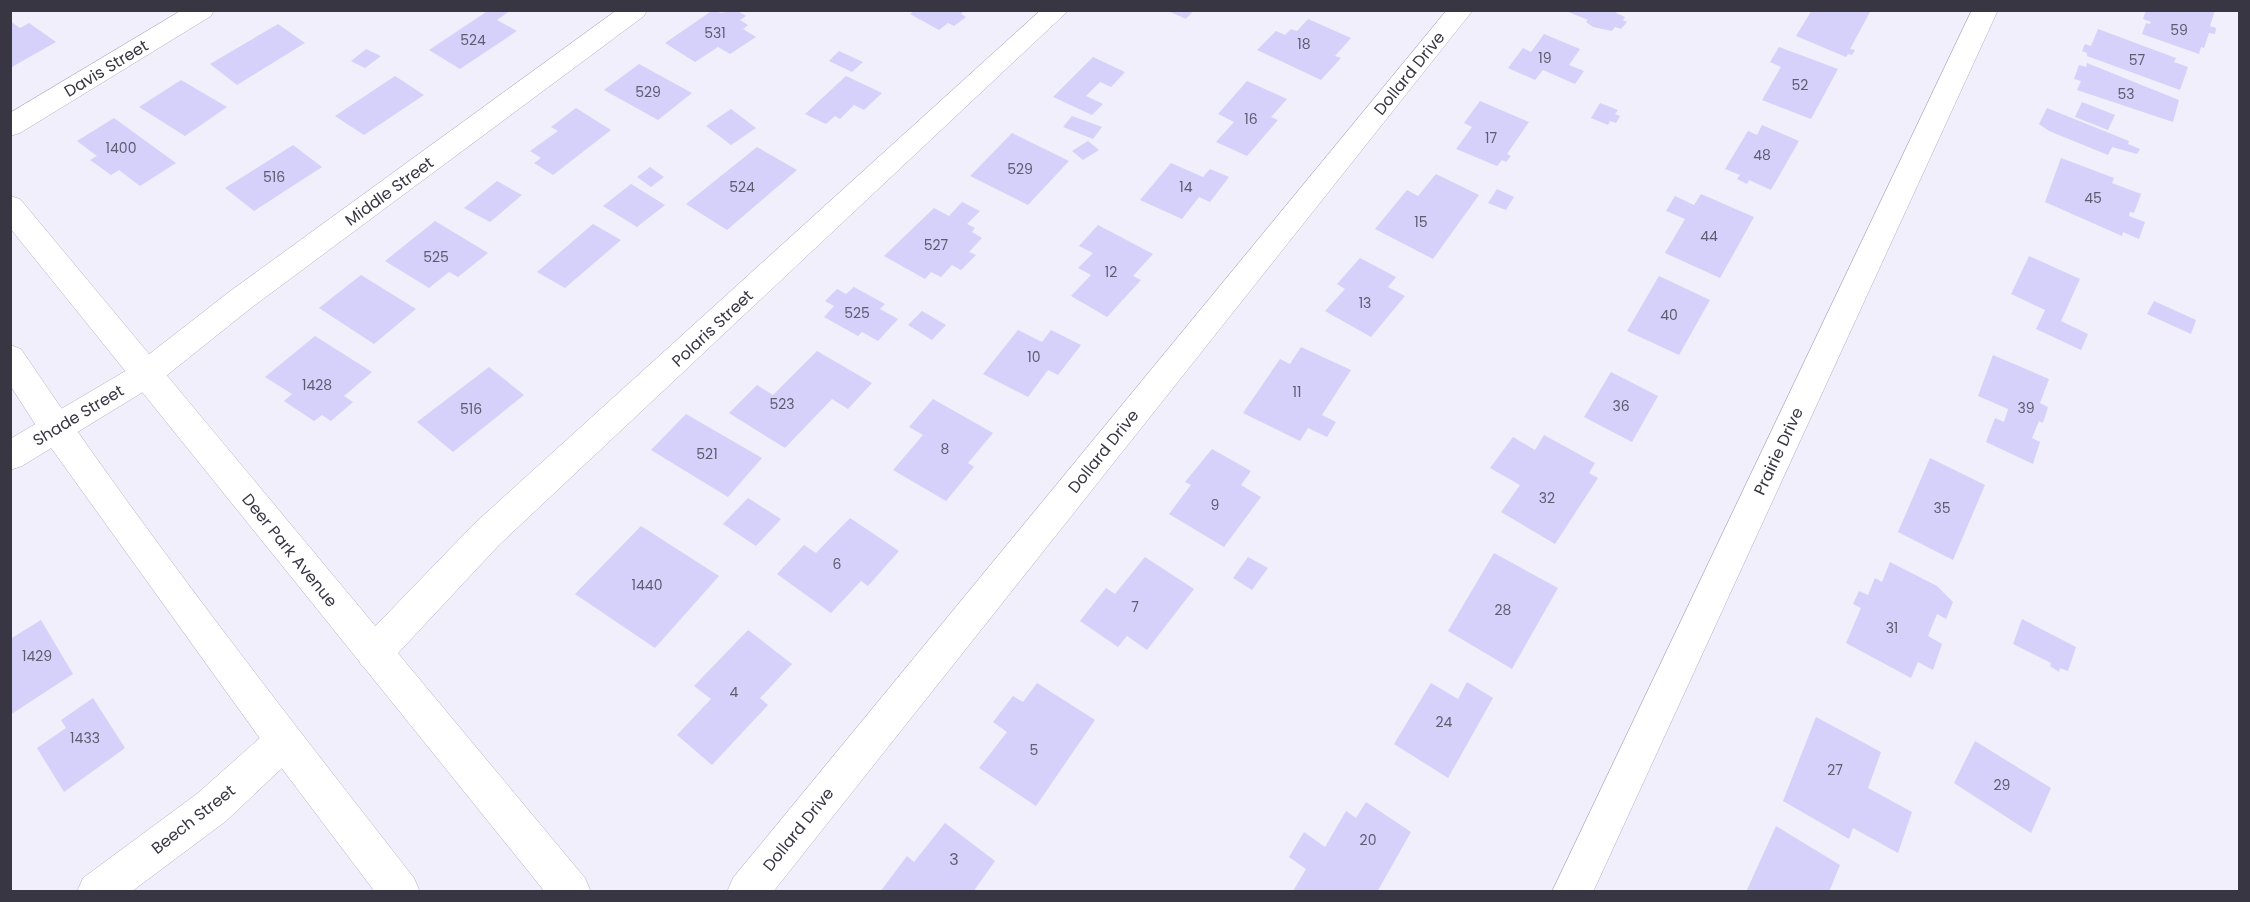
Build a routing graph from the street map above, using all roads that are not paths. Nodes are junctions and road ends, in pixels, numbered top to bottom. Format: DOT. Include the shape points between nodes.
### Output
graph roads {
  1 [pos="201,10"];
  2 [pos="635,10"];
  3 [pos="1057,10"];
  4 [pos="1461,10"];
  5 [pos="1985,10"];
  6 [pos="10,126"];
  7 [pos="10,207"];
  8 [pos="10,358"];
  9 [pos="145,375"];
  10 [pos="56,428"];
  11 [pos="10,456"];
  12 [pos="374,652"];
  13 [pos="284,741"];
  14 [pos="97,891"];
  15 [pos="400,891"];
  16 [pos="571,891"];
  17 [pos="747,891"];
  18 [pos="1572,891"];
  1 -- 6 [label="street, Davis Street"];
  2 -- 9 [label="street, Middle Street" via="240,300"];
  3 -- 12 [label="street, Polaris Street" via="487,534"];
  4 -- 17 [label="street, Dollard Drive"];
  5 -- 18 [label="street, Prairie Drive"];
  7 -- 9 [label="street, Deer Park Avenue"];
  8 -- 10 [label="street"];
  9 -- 10 [label="street, Shade Street"];
  9 -- 12 [label="street, Deer Park Avenue"];
  10 -- 11 [label="street, Shade Street"];
  10 -- 13 [label="street"];
  12 -- 16 [label="street, Deer Park Avenue"];
  13 -- 14 [label="street, Beech Street" via="212,807"];
  13 -- 15 [label="street"];
}
